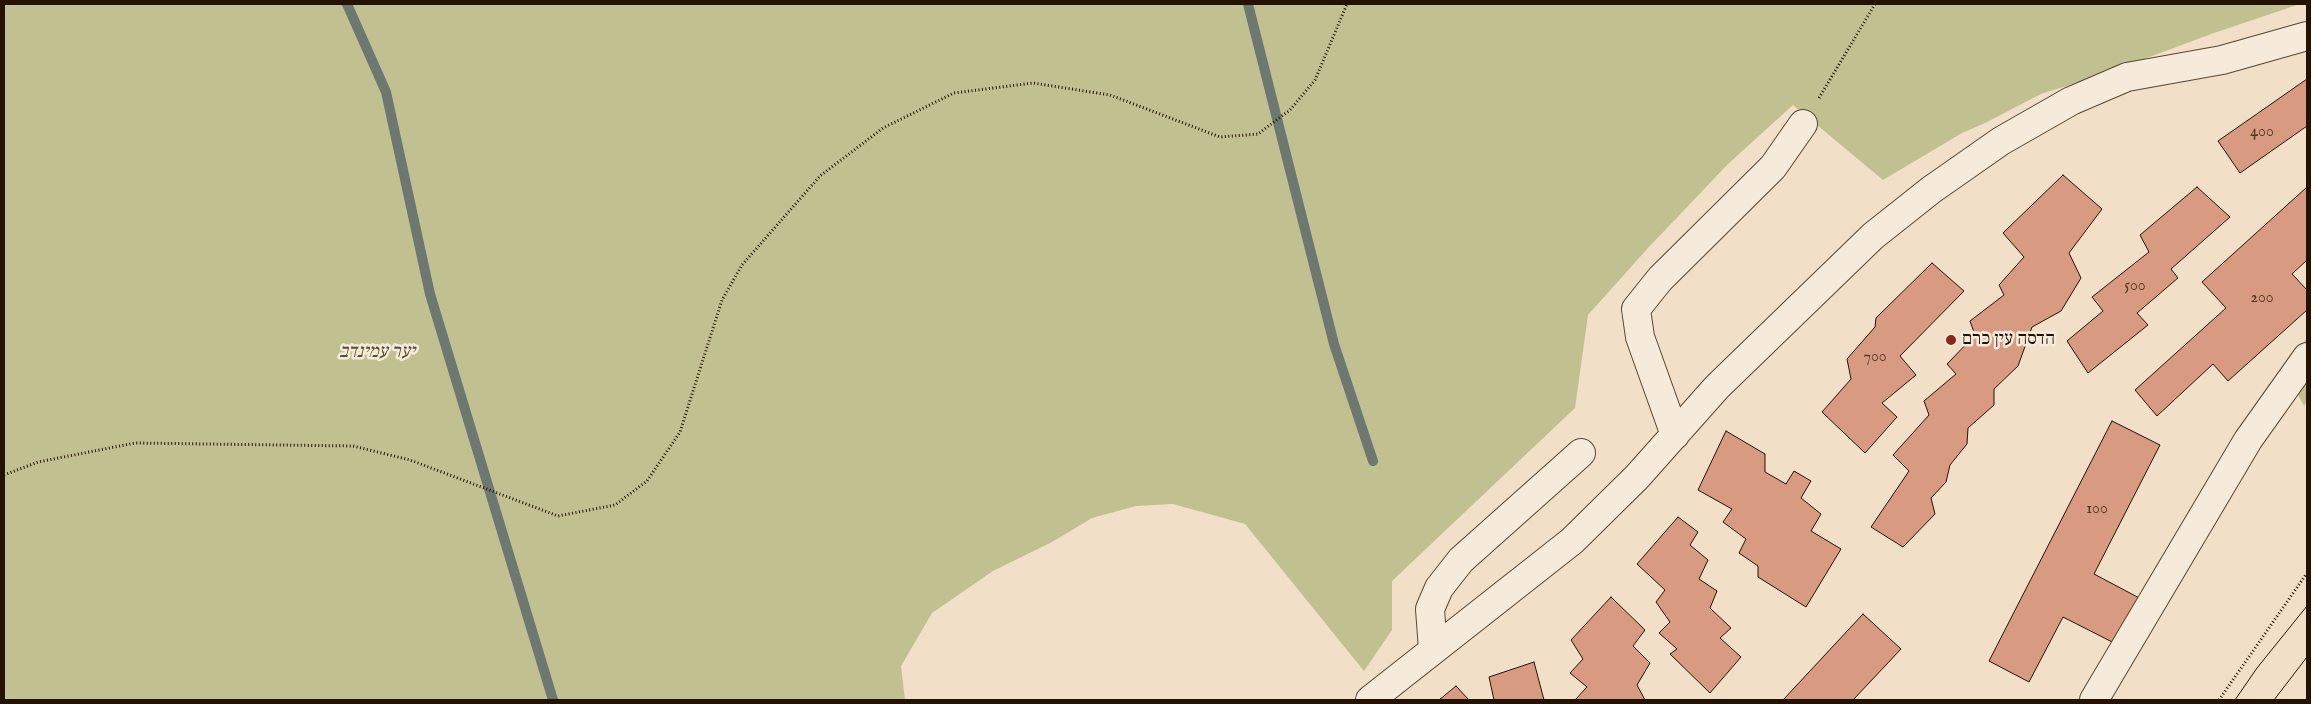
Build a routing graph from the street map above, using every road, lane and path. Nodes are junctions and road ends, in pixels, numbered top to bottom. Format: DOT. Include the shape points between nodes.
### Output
graph roads {
  1 [pos="1347,4"];
  2 [pos="1875,4"];
  3 [pos="2307,36"];
  4 [pos="1803,124"];
  5 [pos="2307,357"];
  6 [pos="1675,435"];
  7 [pos="1581,453"];
  8 [pos="4,475"];
  9 [pos="2307,573"];
  10 [pos="1433,650"];
  11 [pos="1370,700"];
  12 [pos="2094,700"];
  13 [pos="2220,700"];
  1 -- 8 [label="path" via="1315,80 1290,110 1258,134 1220,138 1110,95 1033,83 954,93 883,128 820,176 742,265 722,300 680,432 647,481 615,505 558,516 410,460 353,446 135,443 38,462"];
  2 -- 4 [label="path"];
  3 -- 6 [label="street" via="2222,60 2127,78 2071,101 2001,141 1873,236 1717,387"];
  4 -- 6 [label="street" via="1773,167 1660,279 1636,309 1640,337"];
  5 -- 12 [label="street" via="2248,440"];
  6 -- 10 [label="street" via="1572,541"];
  7 -- 10 [label="street" via="1461,560 1440,588 1430,609"];
  9 -- 13 [label="path"];
  10 -- 11 [label="street"];
}
